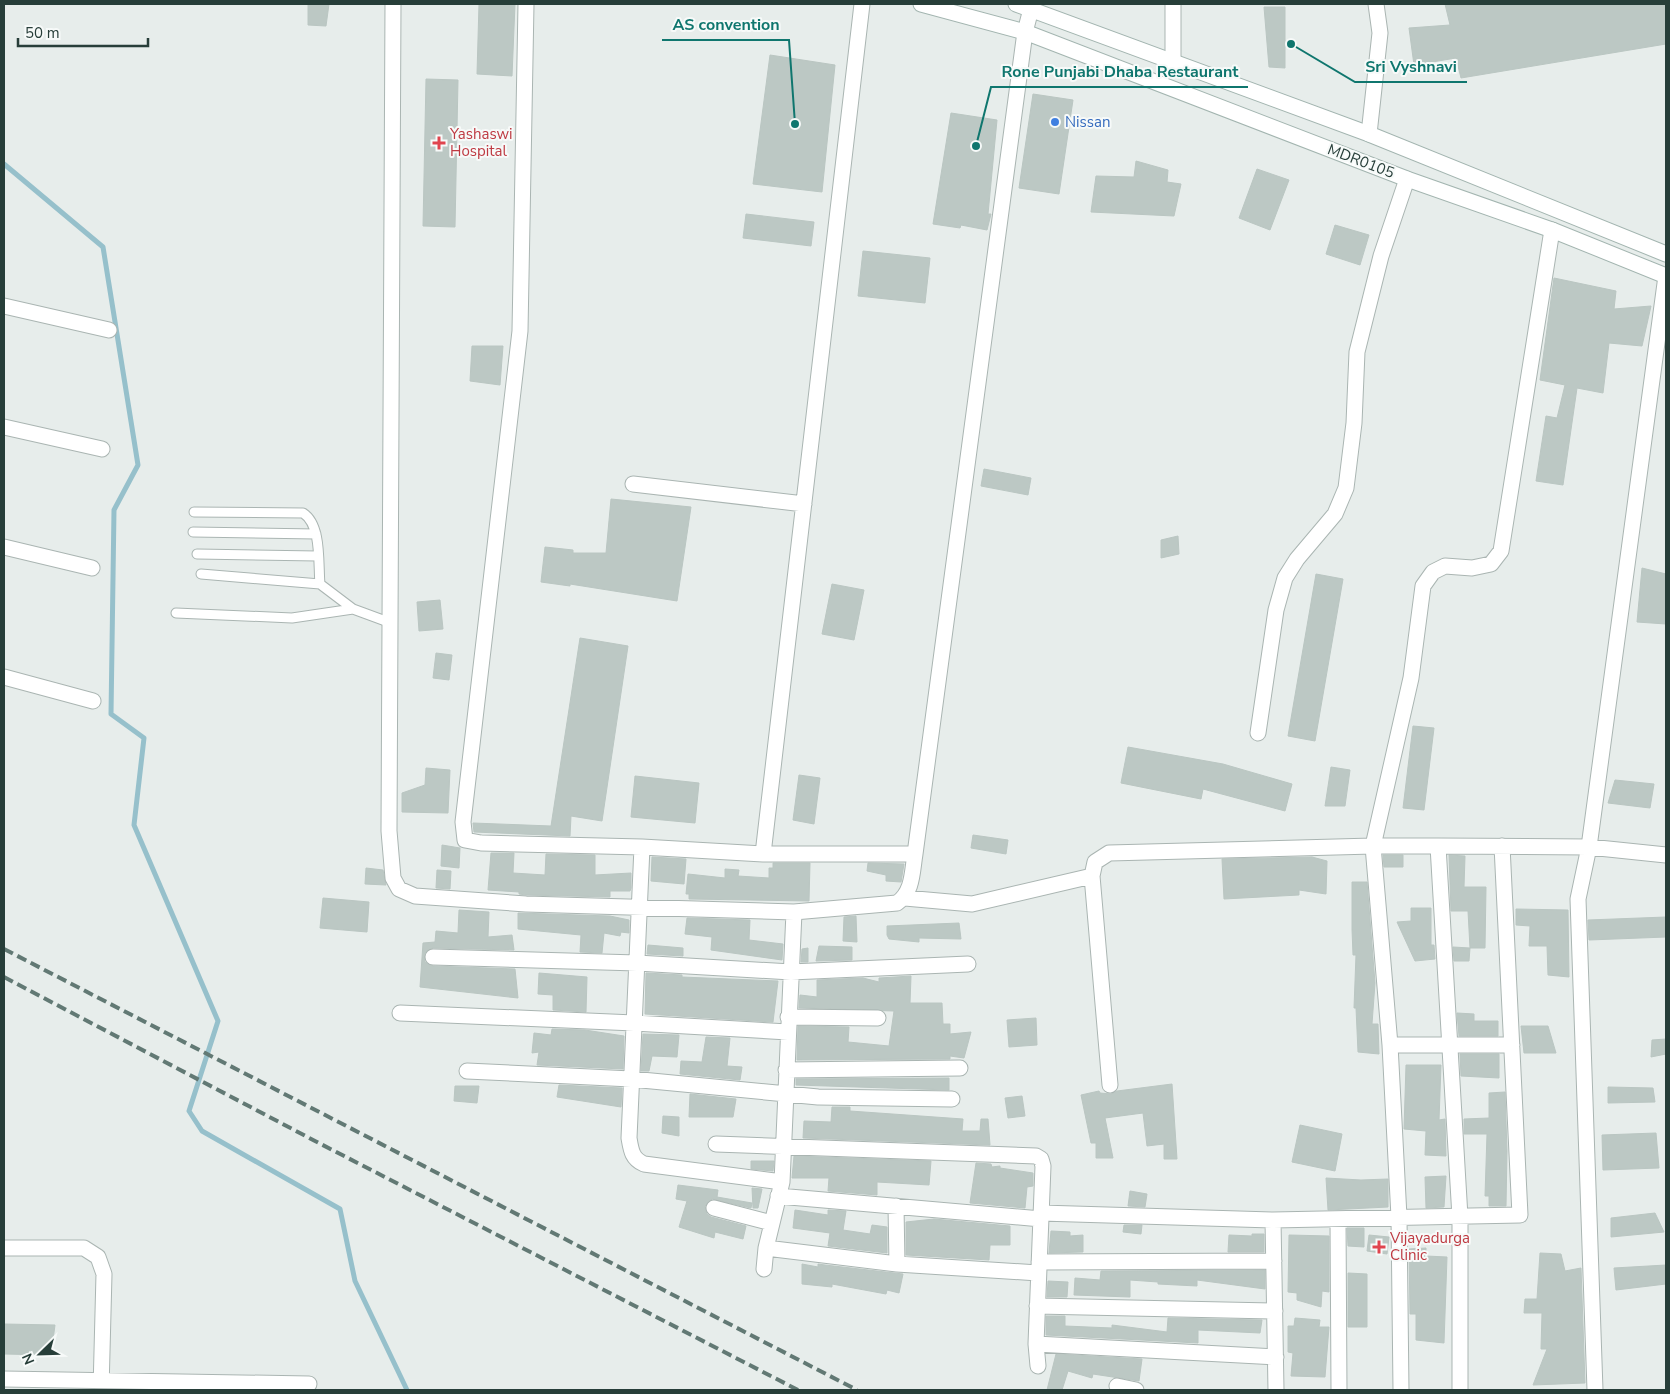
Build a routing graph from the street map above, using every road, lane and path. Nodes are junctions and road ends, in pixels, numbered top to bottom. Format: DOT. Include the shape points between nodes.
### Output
graph roads {
  1 [pos="393,4"];
  2 [pos="526,4"];
  3 [pos="862,4"];
  4 [pos="921,4"];
  5 [pos="1016,4"];
  6 [pos="1173,4"];
  7 [pos="1376,4"];
  8 [pos="1031,9"];
  9 [pos="1025,32"];
  10 [pos="1173,60"];
  11 [pos="1369,134"];
  12 [pos="1407,179"];
  13 [pos="1552,230"];
  14 [pos="1666,254"];
  15 [pos="1666,276"];
  16 [pos="4,306"];
  17 [pos="109,330"];
  18 [pos="4,427"];
  19 [pos="102,449"];
  20 [pos="633,484"];
  21 [pos="804,504"];
  22 [pos="194,512"];
  23 [pos="193,532"];
  24 [pos="316,534"];
  25 [pos="4,547"];
  26 [pos="197,554"];
  27 [pos="317,556"];
  28 [pos="92,568"];
  29 [pos="202,574"];
  30 [pos="320,584"];
  31 [pos="353,609"];
  32 [pos="176,614"];
  33 [pos="391,622"];
  34 [pos="4,677"];
  35 [pos="93,701"];
  36 [pos="1258,733"];
  37 [pos="642,846"];
  38 [pos="1373,846"];
  39 [pos="1438,846"];
  40 [pos="1502,846"];
  41 [pos="1589,847"];
  42 [pos="763,854"];
  43 [pos="915,854"];
  44 [pos="1666,855"];
  45 [pos="1092,876"];
  46 [pos="905,898"];
  47 [pos="640,906"];
  48 [pos="794,912"];
  49 [pos="433,957"];
  50 [pos="638,963"];
  51 [pos="968,964"];
  52 [pos="791,972"];
  53 [pos="400,1013"];
  54 [pos="878,1018"];
  55 [pos="634,1023"];
  56 [pos="788,1025"];
  57 [pos="1390,1045"];
  58 [pos="1450,1045"];
  59 [pos="1512,1045"];
  60 [pos="960,1068"];
  61 [pos="786,1070"];
  62 [pos="467,1071"];
  63 [pos="631,1079"];
  64 [pos="1110,1085"];
  65 [pos="785,1092"];
  66 [pos="952,1099"];
  67 [pos="716,1144"];
  68 [pos="783,1147"];
  69 [pos="780,1189"];
  70 [pos="896,1206"];
  71 [pos="714,1208"];
  72 [pos="1041,1216"];
  73 [pos="1399,1217"];
  74 [pos="1460,1217"];
  75 [pos="1338,1219"];
  76 [pos="1274,1220"];
  77 [pos="772,1223"];
  78 [pos="4,1248"];
  79 [pos="766,1248"];
  80 [pos="1274,1261"];
  81 [pos="897,1264"];
  82 [pos="1038,1267"];
  83 [pos="764,1268"];
  84 [pos="1037,1306"];
  85 [pos="1275,1311"];
  86 [pos="1036,1344"];
  87 [pos="1276,1357"];
  88 [pos="1038,1366"];
  89 [pos="4,1379"];
  90 [pos="309,1384"];
  91 [pos="101,1385"];
  92 [pos="1117,1386"];
  93 [pos="1136,1390"];
  94 [pos="1276,1390"];
  95 [pos="1339,1390"];
  96 [pos="1401,1390"];
  97 [pos="1460,1390"];
  98 [pos="1594,1390"];
  1 -- 33 [label="street"];
  2 -- 37 [label="street" via="520,331 463,833 465,840 481,844"];
  3 -- 21 [label="street"];
  4 -- 9 [label="street, MDR0105"];
  5 -- 8 [label="street, MDR0105"];
  6 -- 10 [label="street"];
  7 -- 11 [label="street" via="1380,33"];
  8 -- 9 [label="street"];
  8 -- 10 [label="street, MDR0105"];
  9 -- 12 [label="street, MDR0105"];
  9 -- 43 [label="street"];
  10 -- 11 [label="street, MDR0105"];
  11 -- 14 [label="street, MDR0105"];
  12 -- 13 [label="street, MDR0105"];
  12 -- 36 [label="street" via="1381,256 1357,352 1354,423 1346,488 1335,514 1285,578 1276,610"];
  13 -- 15 [label="street, MDR0105"];
  13 -- 38 [label="street" via="1501,551 1491,564 1472,568 1445,566 1433,572 1423,586 1412,678"];
  15 -- 41 [label="street"];
  16 -- 17 [label="street"];
  18 -- 19 [label="street"];
  20 -- 21 [label="street"];
  21 -- 42 [label="street"];
  22 -- 24 [label="lane" via="303,513 309,516"];
  23 -- 24 [label="lane"];
  24 -- 27 [label="lane"];
  25 -- 28 [label="street"];
  26 -- 27 [label="lane"];
  27 -- 30 [label="lane"];
  29 -- 30 [label="lane"];
  30 -- 31 [label="lane"];
  31 -- 32 [label="lane" via="292,618"];
  31 -- 33 [label="lane"];
  33 -- 47 [label="street" via="389,831 393,878 399,889 415,896 470,900"];
  34 -- 35 [label="street"];
  37 -- 42 [label="street"];
  37 -- 47 [label="street"];
  38 -- 39 [label="street"];
  38 -- 45 [label="street" via="1109,853 1095,862"];
  38 -- 57 [label="street"];
  39 -- 40 [label="street"];
  39 -- 58 [label="street"];
  40 -- 41 [label="street"];
  40 -- 59 [label="street"];
  41 -- 44 [label="street"];
  41 -- 98 [label="street" via="1578,899"];
  42 -- 43 [label="street"];
  43 -- 46 [label="street" via="910,888"];
  45 -- 46 [label="street" via="972,904"];
  45 -- 64 [label="street"];
  46 -- 48 [label="street" via="887,906"];
  47 -- 48 [label="street"];
  47 -- 50 [label="street"];
  48 -- 52 [label="street"];
  49 -- 50 [label="street"];
  50 -- 52 [label="street"];
  50 -- 55 [label="street"];
  51 -- 52 [label="street"];
  52 -- 56 [label="street"];
  53 -- 55 [label="street"];
  54 -- 56 [label="street"];
  55 -- 56 [label="street"];
  55 -- 63 [label="street"];
  56 -- 61 [label="street"];
  57 -- 58 [label="street"];
  57 -- 73 [label="street"];
  58 -- 59 [label="street"];
  58 -- 74 [label="street"];
  59 -- 74 [label="street" via="1520,1215"];
  60 -- 61 [label="street"];
  61 -- 65 [label="street"];
  62 -- 63 [label="street"];
  63 -- 65 [label="street"];
  63 -- 69 [label="street" via="629,1138 636,1161"];
  65 -- 66 [label="street" via="818,1097"];
  65 -- 68 [label="street"];
  67 -- 68 [label="street"];
  68 -- 69 [label="street"];
  68 -- 72 [label="street" via="1036,1156 1043,1166"];
  69 -- 70 [label="street"];
  69 -- 77 [label="street"];
  70 -- 72 [label="street"];
  70 -- 81 [label="street"];
  71 -- 77 [label="street"];
  72 -- 76 [label="street"];
  72 -- 82 [label="street"];
  73 -- 74 [label="street"];
  73 -- 75 [label="street"];
  73 -- 96 [label="street"];
  74 -- 97 [label="street"];
  75 -- 76 [label="street"];
  75 -- 95 [label="street"];
  76 -- 80 [label="street"];
  77 -- 79 [label="street"];
  78 -- 91 [label="street" via="84,1248 98,1257 104,1274"];
  79 -- 81 [label="street"];
  79 -- 83 [label="street"];
  80 -- 82 [label="street"];
  80 -- 85 [label="street"];
  81 -- 82 [label="street"];
  82 -- 84 [label="street"];
  84 -- 85 [label="street"];
  84 -- 86 [label="street"];
  85 -- 87 [label="street"];
  86 -- 87 [label="street"];
  86 -- 88 [label="street"];
  87 -- 94 [label="street"];
  89 -- 91 [label="street"];
  90 -- 91 [label="street"];
  92 -- 93 [label="street"];
}
